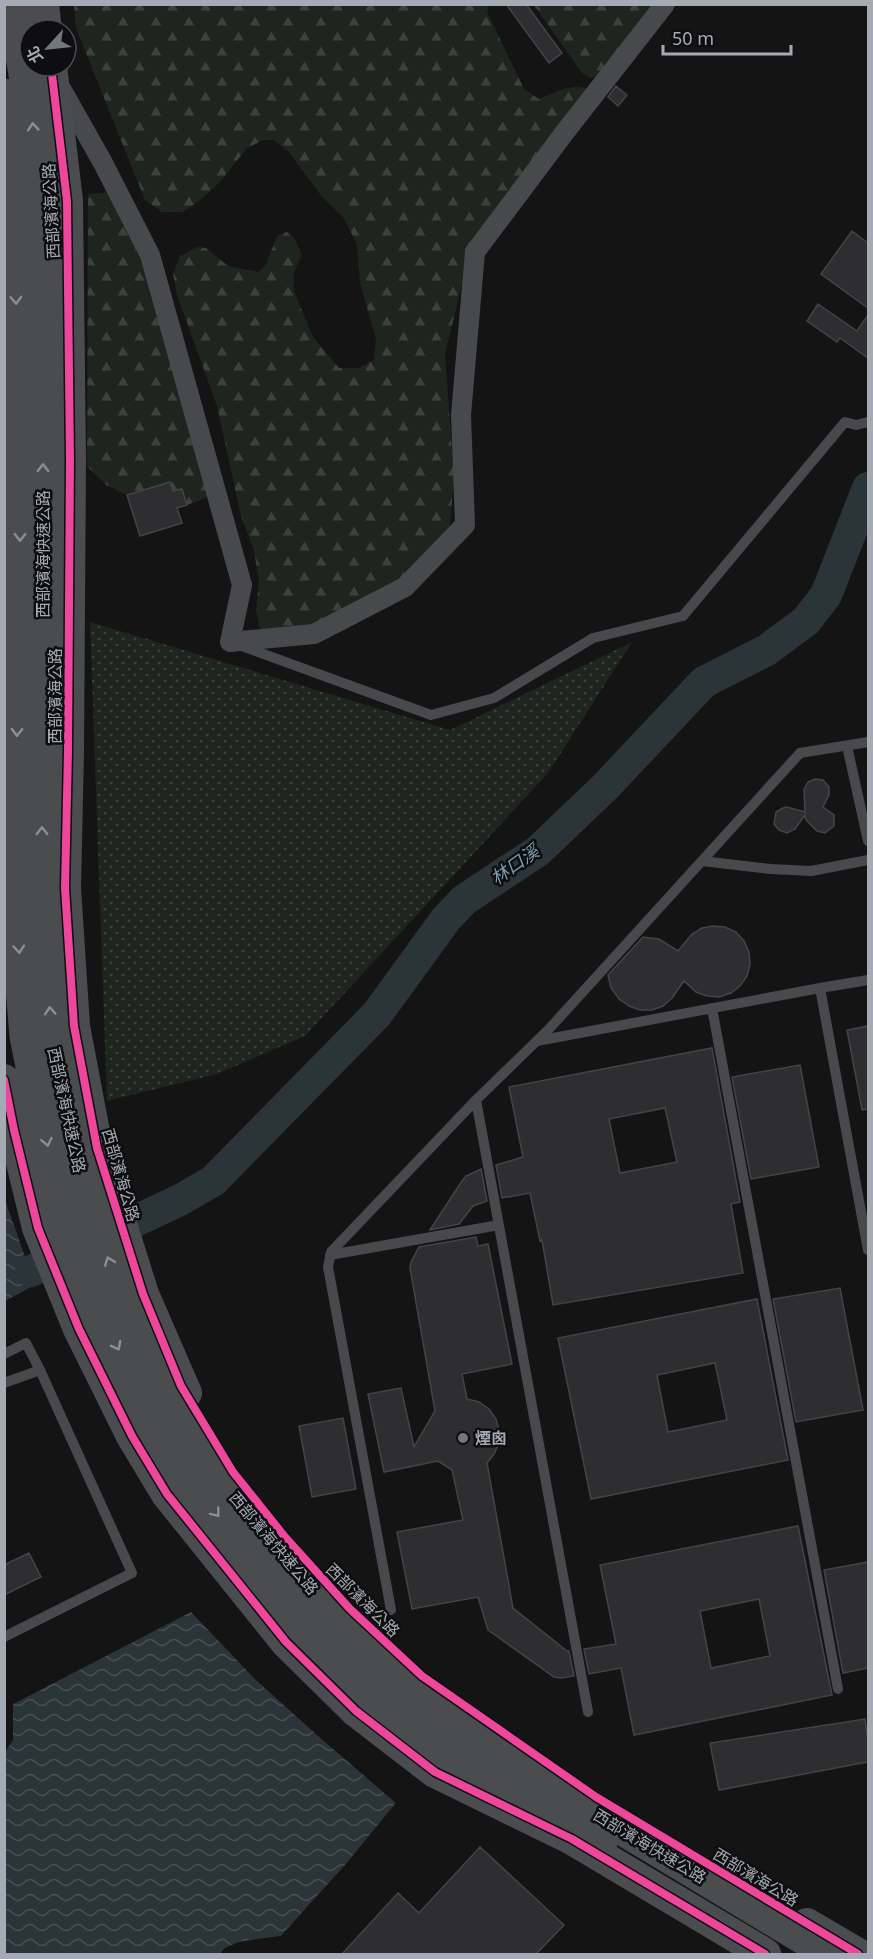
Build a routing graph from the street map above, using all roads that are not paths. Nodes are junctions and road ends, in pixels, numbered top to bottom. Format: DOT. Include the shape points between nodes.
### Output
graph roads {
  1 [pos="13,4"];
  2 [pos="665,4"];
  3 [pos="52,78"];
  4 [pos="56,78"];
  5 [pos="4,95"];
  6 [pos="868,422"];
  7 [pos="230,642"];
  8 [pos="868,742"];
  9 [pos="847,746"];
  10 [pos="868,841"];
  11 [pos="868,860"];
  12 [pos="702,861"];
  13 [pos="28,890"];
  14 [pos="868,980"];
  15 [pos="820,988"];
  16 [pos="712,1008"];
  17 [pos="536,1041"];
  18 [pos="4,1080"];
  19 [pos="476,1100"];
  20 [pos="499,1225"];
  21 [pos="868,1250"];
  22 [pos="330,1255"];
  23 [pos="4,1354"];
  24 [pos="40,1370"];
  25 [pos="4,1383"];
  26 [pos="391,1610"];
  27 [pos="4,1637"];
  28 [pos="838,1689"];
  29 [pos="588,1712"];
  30 [pos="530,1751"];
  31 [pos="501,1804"];
  32 [pos="765,1954"];
  33 [pos="787,1954"];
  34 [pos="830,1954"];
  35 [pos="858,1954"];
  13 -- 1 [label="highway, 西部濱海快速公路, one-way" via="44,283 32,115"];
  2 -- 7 [label="street" via="475,252 461,415 465,525 405,587 314,634"];
  3 -- 30 [label="main road, 西部濱海公路" via="67,201 70,459 65,888 74,1026 97,1149 147,1304 182,1386 233,1472 350,1609 422,1676"];
  4 -- 7 [label="street" via="150,255 242,585"];
  5 -- 13 [label="highway, 西部濱海快速公路, one-way" via="9,116 21,505"];
  6 -- 7 [label="lane" via="845,422 683,616 593,638 494,698 431,715"];
  8 -- 9 [label="lane"];
  9 -- 10 [label="lane"];
  9 -- 12 [label="lane" via="800,753"];
  11 -- 12 [label="lane" via="811,872"];
  12 -- 17 [label="lane"];
  13 -- 33 [label="highway, 西部濱海快速公路, one-way, bridge" via="26,1036 49,1152 73,1235 107,1326 208,1503 271,1583 323,1639 442,1740 592,1837"];
  34 -- 13 [label="highway, 西部濱海快速公路, one-way, bridge" via="592,1811 411,1685 343,1624 275,1548 221,1479 172,1400 129,1313 95,1225 70,1143"];
  14 -- 15 [label="lane"];
  15 -- 16 [label="lane"];
  15 -- 21 [label="lane"];
  16 -- 17 [label="lane"];
  16 -- 28 [label="lane"];
  17 -- 19 [label="lane"];
  18 -- 31 [label="main road" via="38,1228 79,1329 132,1436 167,1494 286,1642 356,1711 435,1772"];
  19 -- 20 [label="lane"];
  19 -- 22 [label="lane"];
  20 -- 22 [label="lane"];
  20 -- 29 [label="lane"];
  22 -- 26 [label="lane" via="328,1267"];
  23 -- 24 [label="lane" via="26,1343"];
  24 -- 25 [label="lane"];
  24 -- 27 [label="lane" via="132,1574"];
  30 -- 31 [label="street"];
  30 -- 35 [label="main road, 西部濱海公路" via="596,1797"];
  31 -- 32 [label="main road" via="572,1839"];
}
